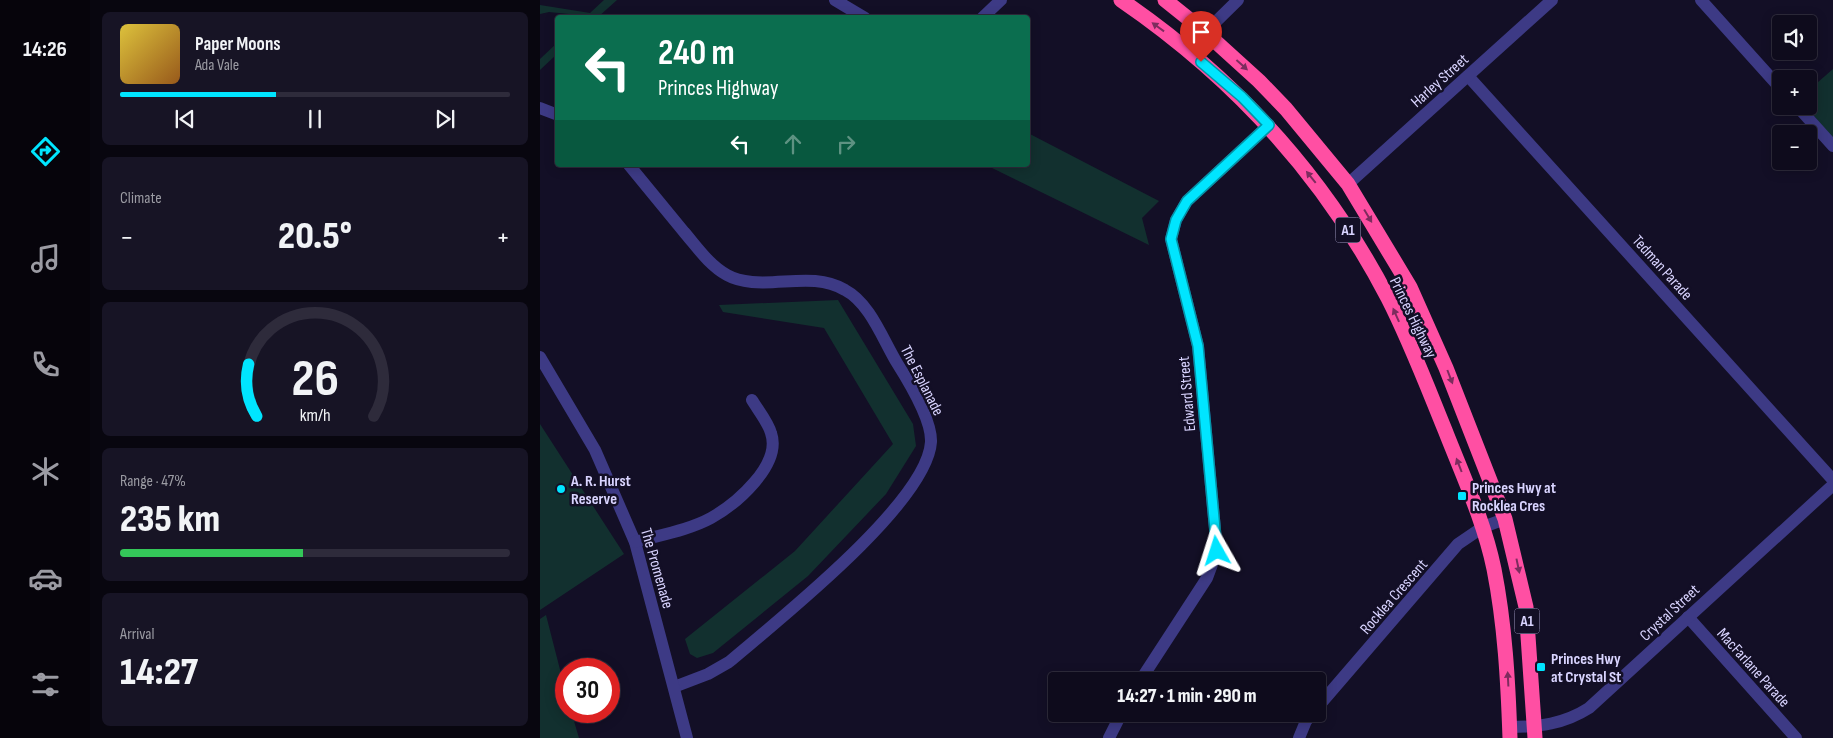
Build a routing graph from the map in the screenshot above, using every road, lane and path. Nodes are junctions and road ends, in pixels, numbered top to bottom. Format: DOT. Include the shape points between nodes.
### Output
graph roads {
  1 [pos="835,0"];
  2 [pos="1000,0"];
  3 [pos="1121,0"];
  4 [pos="1165,0"];
  5 [pos="1238,0"];
  6 [pos="1552,0"];
  7 [pos="1701,0"];
  8 [pos="860,15"];
  9 [pos="985,15"];
  10 [pos="1205,32"];
  11 [pos="1187,50"];
  12 [pos="1468,76"];
  13 [pos="1772,79"];
  14 [pos="540,108"];
  15 [pos="555,114"];
  16 [pos="1805,115"];
  17 [pos="1269,125"];
  18 [pos="1833,146"];
  19 [pos="631,167"];
  20 [pos="1348,184"];
  21 [pos="540,358"];
  22 [pos="752,400"];
  23 [pos="1833,480"];
  24 [pos="1833,485"];
  25 [pos="1505,518"];
  26 [pos="1483,527"];
  27 [pos="635,542"];
  28 [pos="1688,617"];
  29 [pos="1146,672"];
  30 [pos="674,687"];
  31 [pos="1326,697"];
  32 [pos="1117,722"];
  33 [pos="1305,722"];
  34 [pos="1535,732"];
  35 [pos="1510,733"];
  36 [pos="687,738"];
  37 [pos="1109,738"];
  38 [pos="1299,738"];
  39 [pos="1796,738"];
  1 -- 8 [label="street"];
  2 -- 9 [label="street"];
  11 -- 3 [label="highway, Princes Highway / A1, one-way"];
  4 -- 10 [label="highway, Princes Highway / A1"];
  5 -- 10 [label="street"];
  6 -- 12 [label="street, Harley Street"];
  7 -- 13 [label="street"];
  10 -- 11 [label="street"];
  10 -- 20 [label="highway, Princes Highway / A1, one-way" via="1259,80"];
  11 -- 17 [label="highway, Princes Highway / A1"];
  12 -- 20 [label="street, Harley Street"];
  12 -- 23 [label="street, Tedman Parade"];
  14 -- 15 [label="street"];
  16 -- 18 [label="street"];
  26 -- 17 [label="highway, Princes Highway / A1, one-way" via="1426,381 1388,298 1343,221"];
  17 -- 29 [label="street, Edward Street" via="1187,201 1173,229 1171,239 1198,346 1217,551 1207,578"];
  19 -- 30 [label="street, The Esplanade" via="708,260 726,275 753,282 817,281 844,289 855,297 899,366 930,430 929,453 923,469 897,506 854,551 729,662"];
  20 -- 25 [label="highway, Princes Highway / A1, one-way" via="1410,287"];
  21 -- 27 [label="street, The Promenade" via="595,450"];
  22 -- 27 [label="street" via="777,449 764,470 732,504 699,523"];
  24 -- 28 [label="street, Crystal Street"];
  25 -- 26 [label="street, Rocklea Crescent"];
  25 -- 34 [label="highway, Princes Highway / A1, one-way" via="1526,607"];
  26 -- 31 [label="street, Rocklea Crescent" via="1458,544"];
  35 -- 26 [label="highway, Princes Highway / A1, one-way" via="1502,618"];
  27 -- 30 [label="street, The Promenade"];
  28 -- 34 [label="street, Crystal Street" via="1589,708 1574,718"];
  28 -- 39 [label="street, MacFarlane Parade"];
  30 -- 36 [label="street"];
  32 -- 37 [label="street"];
  33 -- 38 [label="street"];
  34 -- 35 [label="street, Crystal Street"];
}
